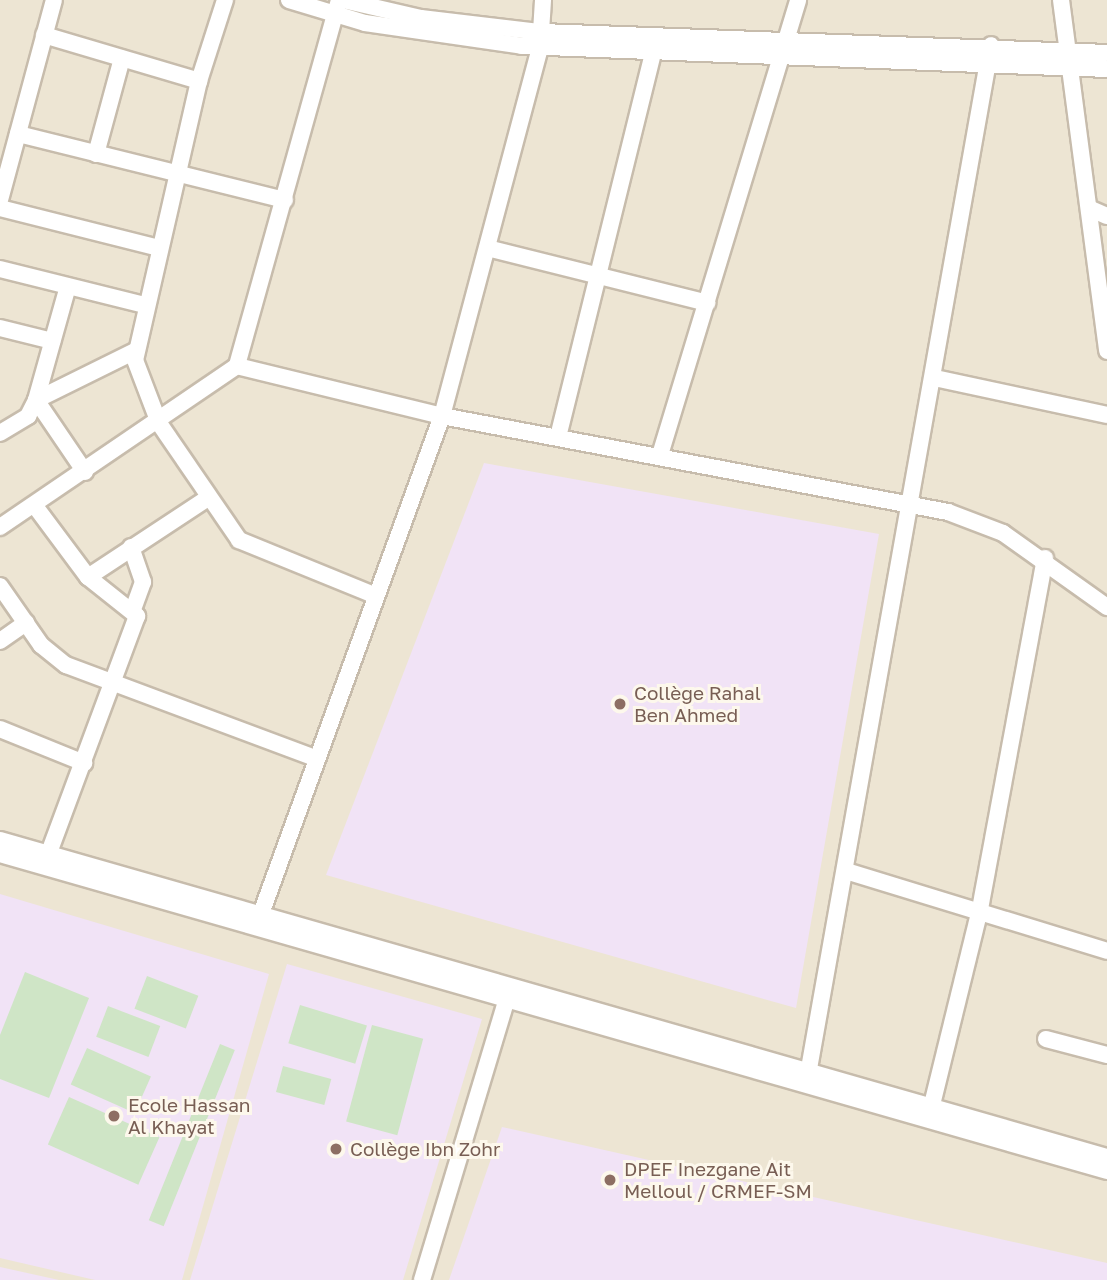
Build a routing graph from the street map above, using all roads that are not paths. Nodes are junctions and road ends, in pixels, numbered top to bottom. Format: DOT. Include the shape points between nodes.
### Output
graph roads {
  1 [pos="54,0"];
  2 [pos="225,0"];
  3 [pos="289,0"];
  4 [pos="543,0"];
  5 [pos="798,0"];
  6 [pos="1061,0"];
  7 [pos="339,5"];
  8 [pos="368,10"];
  9 [pos="44,35"];
  10 [pos="657,35"];
  11 [pos="786,39"];
  12 [pos="540,40"];
  13 [pos="991,45"];
  14 [pos="1069,47"];
  15 [pos="653,52"];
  16 [pos="1107,53"];
  17 [pos="781,56"];
  18 [pos="122,58"];
  19 [pos="989,64"];
  20 [pos="1072,66"];
  21 [pos="1107,69"];
  22 [pos="199,81"];
  23 [pos="18,134"];
  24 [pos="96,154"];
  25 [pos="6,155"];
  26 [pos="178,175"];
  27 [pos="0,200"];
  28 [pos="285,200"];
  29 [pos="0,208"];
  30 [pos="1091,209"];
  31 [pos="1107,216"];
  32 [pos="159,248"];
  33 [pos="491,249"];
  34 [pos="0,269"];
  35 [pos="599,276"];
  36 [pos="68,286"];
  37 [pos="707,303"];
  38 [pos="144,306"];
  39 [pos="0,328"];
  40 [pos="52,341"];
  41 [pos="135,351"];
  42 [pos="1107,351"];
  43 [pos="237,366"];
  44 [pos="935,378"];
  45 [pos="36,400"];
  46 [pos="1107,415"];
  47 [pos="442,416"];
  48 [pos="159,423"];
  49 [pos="0,433"];
  50 [pos="558,437"];
  51 [pos="660,455"];
  52 [pos="85,472"];
  53 [pos="208,498"];
  54 [pos="912,505"];
  55 [pos="35,506"];
  56 [pos="0,527"];
  57 [pos="131,547"];
  58 [pos="1045,558"];
  59 [pos="88,577"];
  60 [pos="0,586"];
  61 [pos="376,596"];
  62 [pos="134,607"];
  63 [pos="1107,607"];
  64 [pos="26,623"];
  65 [pos="0,641"];
  66 [pos="115,684"];
  67 [pos="0,729"];
  68 [pos="317,760"];
  69 [pos="84,763"];
  70 [pos="0,840"];
  71 [pos="0,854"];
  72 [pos="46,860"];
  73 [pos="846,871"];
  74 [pos="980,909"];
  75 [pos="258,921"];
  76 [pos="1107,951"];
  77 [pos="507,998"];
  78 [pos="1046,1039"];
  79 [pos="1107,1055"];
  80 [pos="808,1079"];
  81 [pos="930,1114"];
  82 [pos="1057,1150"];
  83 [pos="1107,1157"];
  84 [pos="1107,1170"];
  85 [pos="422,1280"];
  1 -- 9 [label="street"];
  2 -- 22 [label="street"];
  3 -- 7 [label="street"];
  4 -- 12 [label="street"];
  5 -- 11 [label="street"];
  6 -- 14 [label="street"];
  7 -- 8 [label="street"];
  7 -- 28 [label="street"];
  8 -- 12 [label="street"];
  9 -- 18 [label="street"];
  9 -- 23 [label="street"];
  10 -- 11 [label="street"];
  10 -- 12 [label="street"];
  10 -- 15 [label="street"];
  11 -- 13 [label="street"];
  11 -- 17 [label="street"];
  12 -- 15 [label="street"];
  12 -- 33 [label="street"];
  13 -- 14 [label="street"];
  13 -- 19 [label="street"];
  14 -- 16 [label="street"];
  14 -- 20 [label="street"];
  15 -- 17 [label="street"];
  15 -- 35 [label="street"];
  17 -- 19 [label="street"];
  17 -- 37 [label="street"];
  18 -- 22 [label="street"];
  18 -- 24 [label="street"];
  19 -- 20 [label="street"];
  19 -- 44 [label="street"];
  20 -- 21 [label="street"];
  20 -- 30 [label="street"];
  22 -- 26 [label="street"];
  23 -- 24 [label="street"];
  23 -- 25 [label="street"];
  24 -- 26 [label="street"];
  25 -- 27 [label="street"];
  26 -- 28 [label="street"];
  26 -- 32 [label="street"];
  28 -- 43 [label="street"];
  29 -- 32 [label="street"];
  30 -- 31 [label="street"];
  30 -- 42 [label="street"];
  32 -- 38 [label="street"];
  33 -- 35 [label="street"];
  33 -- 47 [label="street"];
  34 -- 36 [label="street"];
  35 -- 37 [label="street"];
  35 -- 50 [label="street"];
  36 -- 38 [label="street"];
  36 -- 40 [label="street"];
  37 -- 51 [label="street"];
  38 -- 41 [label="street"];
  39 -- 40 [label="street"];
  40 -- 45 [label="street"];
  41 -- 45 [label="street"];
  41 -- 48 [label="street"];
  43 -- 47 [label="street"];
  43 -- 48 [label="street"];
  44 -- 46 [label="street"];
  44 -- 54 [label="street"];
  45 -- 49 [label="street" via="28,416"];
  45 -- 52 [label="street"];
  47 -- 50 [label="street"];
  47 -- 61 [label="street"];
  48 -- 52 [label="street"];
  48 -- 53 [label="street"];
  50 -- 51 [label="street"];
  51 -- 54 [label="street"];
  52 -- 55 [label="street"];
  53 -- 57 [label="street"];
  53 -- 61 [label="street" via="231,532 251,548"];
  54 -- 58 [label="street" via="1003,533"];
  54 -- 73 [label="street"];
  55 -- 56 [label="street"];
  55 -- 59 [label="street"];
  57 -- 59 [label="street"];
  57 -- 62 [label="street" via="143,582"];
  58 -- 63 [label="street"];
  58 -- 74 [label="street"];
  59 -- 62 [label="street"];
  60 -- 64 [label="street"];
  61 -- 68 [label="street"];
  62 -- 66 [label="street" via="137,624"];
  64 -- 65 [label="street"];
  64 -- 66 [label="street" via="56,658"];
  66 -- 68 [label="street"];
  66 -- 69 [label="street"];
  67 -- 69 [label="street"];
  68 -- 75 [label="street"];
  69 -- 72 [label="street"];
  70 -- 72 [label="street"];
  71 -- 72 [label="street"];
  72 -- 75 [label="street"];
  73 -- 74 [label="street"];
  73 -- 80 [label="street"];
  74 -- 76 [label="street"];
  74 -- 81 [label="street"];
  75 -- 77 [label="street"];
  75 -- 80 [label="street"];
  77 -- 80 [label="street"];
  77 -- 85 [label="street"];
  78 -- 79 [label="street"];
  80 -- 81 [label="street"];
  81 -- 82 [label="street"];
  82 -- 83 [label="street"];
  82 -- 84 [label="street"];
}
